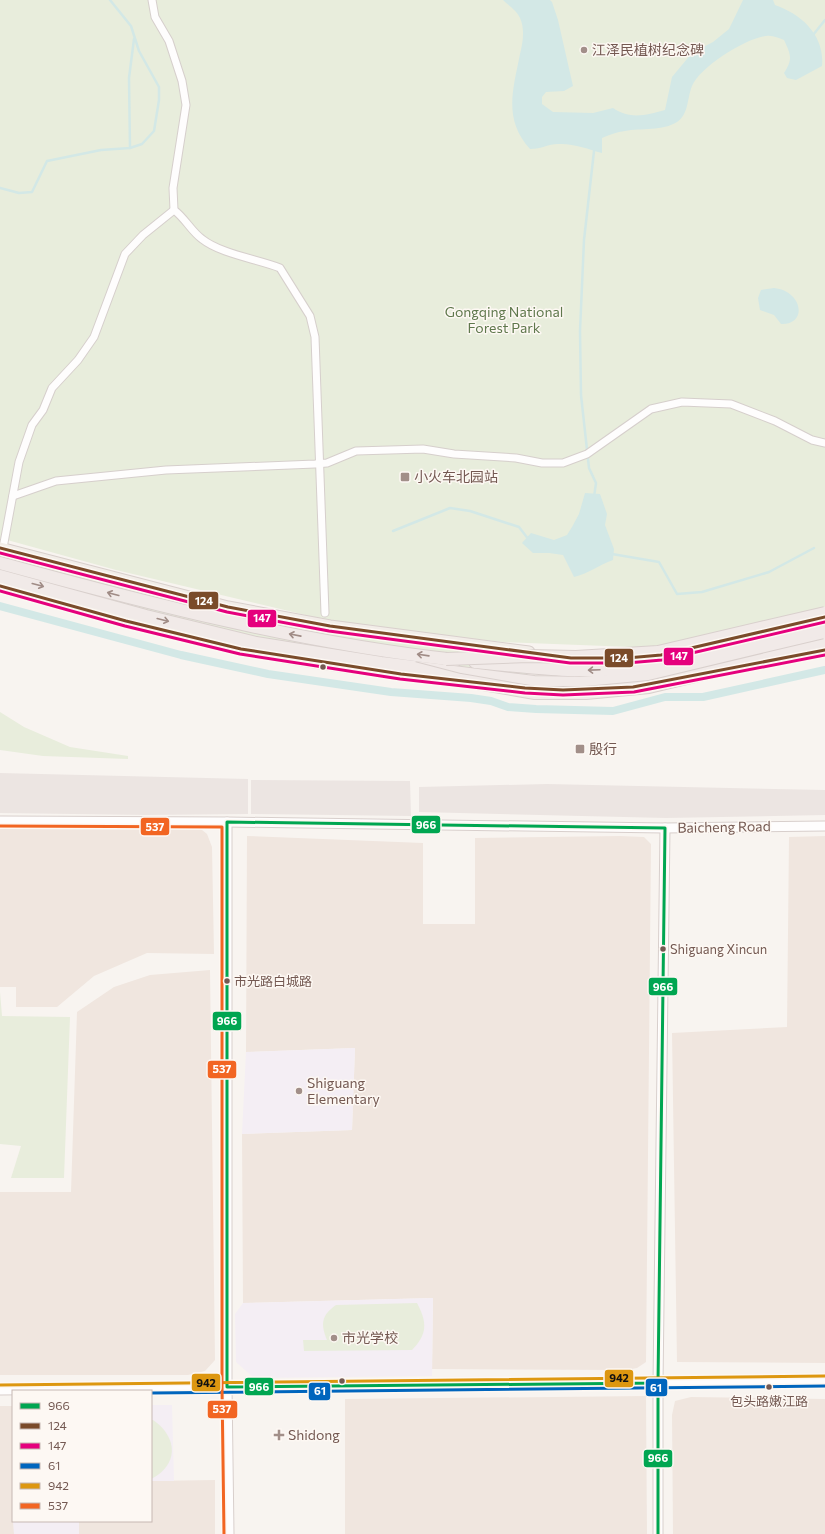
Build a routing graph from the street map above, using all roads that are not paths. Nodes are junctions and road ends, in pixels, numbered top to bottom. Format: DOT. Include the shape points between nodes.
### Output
graph roads {
  1 [pos="152,0"];
  2 [pos="174,210"];
  3 [pos="825,443"];
  4 [pos="320,464"];
  5 [pos="13,496"];
  6 [pos="2,548"];
  7 [pos="0,563"];
  8 [pos="0,576"];
  9 [pos="0,586"];
  10 [pos="325,613"];
  11 [pos="825,613"];
  12 [pos="825,617"];
  13 [pos="825,628"];
  14 [pos="825,639"];
  15 [pos="825,645"];
  16 [pos="825,650"];
  17 [pos="446,659"];
  18 [pos="414,668"];
  19 [pos="0,821"];
  20 [pos="227,822"];
  21 [pos="825,826"];
  22 [pos="665,828"];
  23 [pos="825,1381"];
  24 [pos="658,1383"];
  25 [pos="227,1387"];
  26 [pos="0,1390"];
  27 [pos="229,1534"];
  28 [pos="658,1534"];
  1 -- 2 [label="street" via="154,17 170,41 186,105 173,188"];
  2 -- 4 [label="street" via="202,239 223,250 280,268 310,316 315,337"];
  2 -- 5 [label="street" via="142,235 125,254 106,311 94,337 78,360 52,388 43,410 32,425 19,462"];
  3 -- 4 [label="street" via="812,440 775,421 731,404 682,402 651,409 587,454 563,463 423,450 356,451"];
  4 -- 5 [label="street" via="166,470 56,481"];
  4 -- 10 [label="street"];
  5 -- 6 [label="street"];
  6 -- 12 [label="main road" via="228,607 330,626 571,658 661,655"];
  17 -- 7 [label="highway, one-way" via="350,646 257,628 132,599"];
  8 -- 18 [label="highway, one-way" via="256,643"];
  9 -- 16 [label="main road" via="126,621 242,649 401,674 525,688 563,690 632,687"];
  11 -- 17 [label="highway, bridge" via="658,652 576,658 528,656"];
  13 -- 17 [label="highway, one-way, bridge" via="691,659 628,668 554,670"];
  14 -- 18 [label="highway, bridge" via="670,673 580,683 534,682"];
  15 -- 18 [label="highway, bridge" via="649,687 586,693 535,693 460,680"];
  19 -- 20 [label="street, Baicheng Road"];
  20 -- 22 [label="street, Baicheng Road"];
  20 -- 25 [label="street"];
  21 -- 22 [label="street, Baicheng Road"];
  22 -- 24 [label="street"];
  23 -- 24 [label="street"];
  24 -- 25 [label="street"];
  24 -- 28 [label="street"];
  25 -- 26 [label="street"];
  25 -- 27 [label="street"];
}
